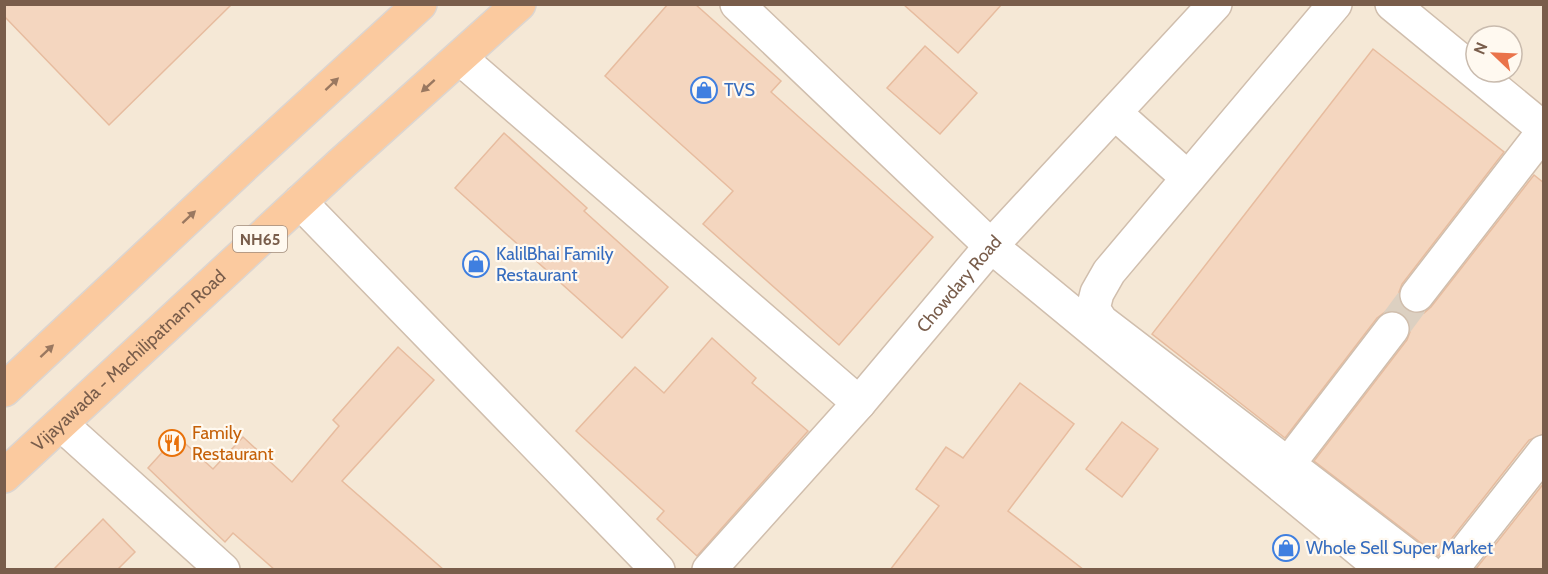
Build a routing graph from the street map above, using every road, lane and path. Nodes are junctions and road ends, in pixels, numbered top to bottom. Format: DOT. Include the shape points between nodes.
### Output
graph roads {
  1 [pos="420,4"];
  2 [pos="519,4"];
  3 [pos="737,4"];
  4 [pos="1215,4"];
  5 [pos="1335,4"];
  6 [pos="1392,4"];
  7 [pos="460,58"];
  8 [pos="1114,113"];
  9 [pos="1544,130"];
  10 [pos="1188,178"];
  11 [pos="300,202"];
  12 [pos="991,246"];
  13 [pos="1417,295"];
  14 [pos="1392,329"];
  15 [pos="4,390"];
  16 [pos="859,403"];
  17 [pos="61,424"];
  18 [pos="1544,452"];
  19 [pos="1282,472"];
  20 [pos="4,476"];
  21 [pos="223,570"];
  22 [pos="658,570"];
  23 [pos="709,570"];
  24 [pos="1384,570"];
  25 [pos="1426,570"];
  26 [pos="1451,570"];
  15 -- 1 [label="highway, one-way"];
  2 -- 7 [label="highway, Vijayawada - Machilipatnam Road / NH65"];
  3 -- 12 [label="street"];
  4 -- 8 [label="street, Chowdary Road"];
  5 -- 10 [label="street"];
  6 -- 9 [label="street"];
  7 -- 11 [label="highway, Vijayawada - Machilipatnam Road / NH65, one-way"];
  7 -- 16 [label="street"];
  8 -- 10 [label="street"];
  8 -- 12 [label="street, Chowdary Road"];
  9 -- 13 [label="street"];
  10 -- 19 [label="street" via="1109,272 1093,309 1101,321"];
  11 -- 17 [label="highway, Vijayawada - Machilipatnam Road / NH65"];
  11 -- 22 [label="street"];
  12 -- 16 [label="street, Chowdary Road"];
  12 -- 19 [label="street"];
  14 -- 19 [label="street"];
  16 -- 23 [label="street, Chowdary Road"];
  17 -- 20 [label="highway, Vijayawada - Machilipatnam Road / NH65"];
  17 -- 21 [label="street"];
  18 -- 26 [label="street"];
  19 -- 24 [label="street"];
  19 -- 25 [label="street"];
}
